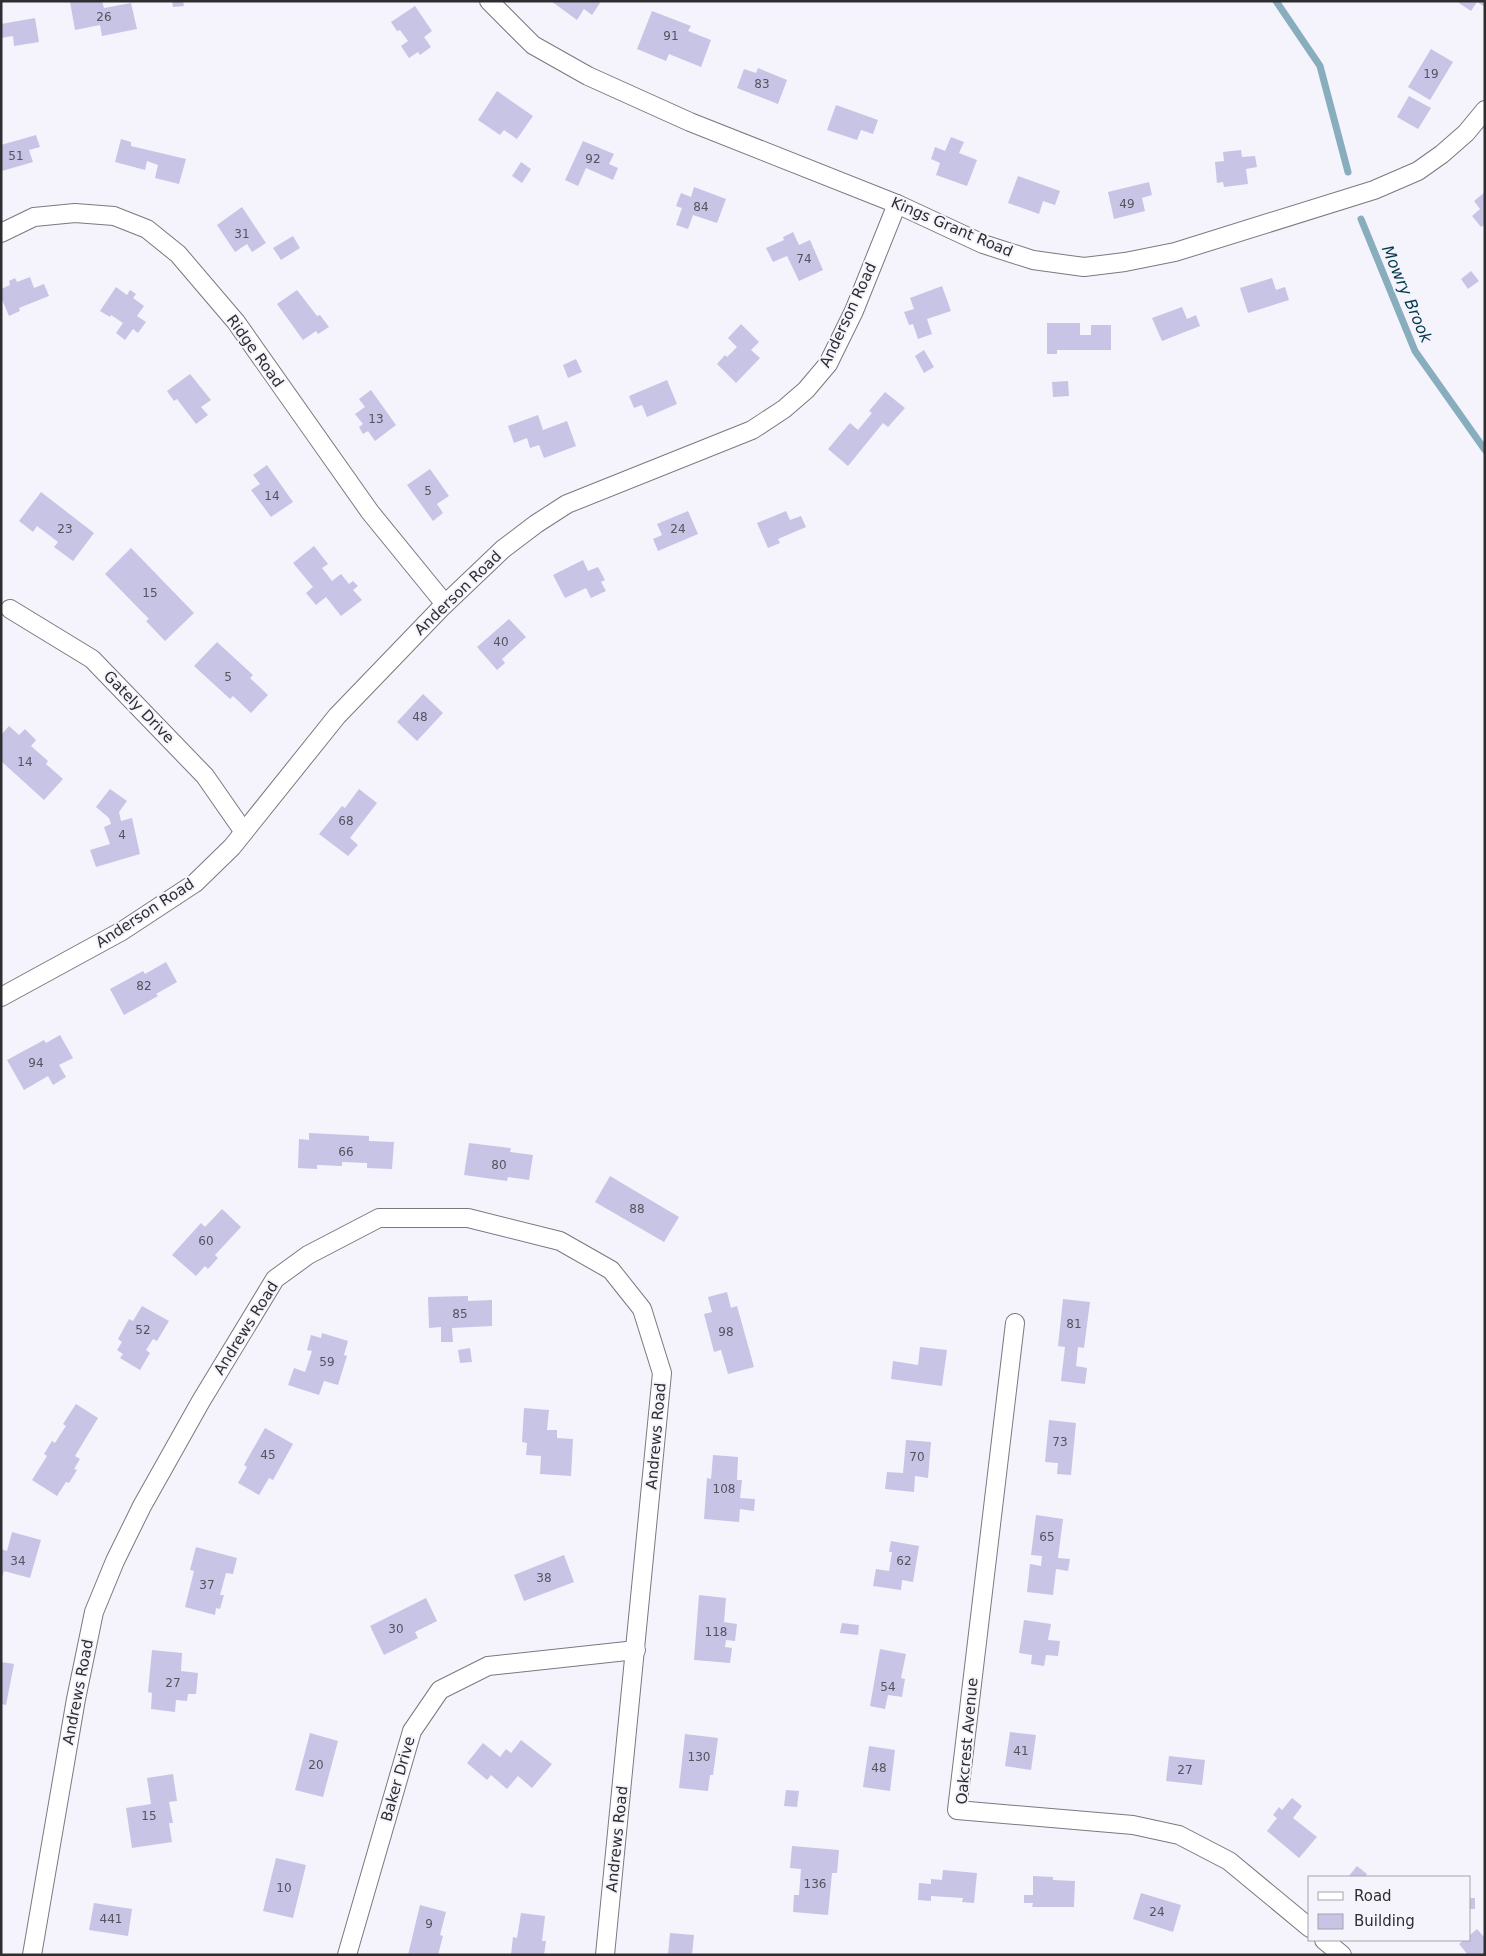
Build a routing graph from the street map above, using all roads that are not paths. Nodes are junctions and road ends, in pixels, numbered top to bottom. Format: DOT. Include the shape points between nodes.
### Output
graph roads {
  1 [pos="489,1"];
  2 [pos="1485,110"];
  3 [pos="897,204"];
  4 [pos="1,233"];
  5 [pos="445,604"];
  6 [pos="10,609"];
  7 [pos="244,832"];
  8 [pos="1,997"];
  9 [pos="1015,1323"];
  10 [pos="636,1650"];
  11 [pos="1308,1926"];
  12 [pos="1325,1941"];
  13 [pos="32,1955"];
  14 [pos="347,1955"];
  15 [pos="605,1955"];
  16 [pos="1342,1955"];
  1 -- 3 [label="street, Kings Grant Road" via="533,45 588,76 690,122"];
  2 -- 3 [label="street, Kings Grant Road" via="1442,154 1418,171 1374,190 1175,252 1126,262 1084,268 1033,260 983,244"];
  3 -- 5 [label="street, Anderson Road" via="854,311 828,364 806,390 752,430 567,504 503,549"];
  4 -- 5 [label="street, Ridge Road" via="34,217 75,213 114,216 147,229 178,254 236,322 370,512"];
  5 -- 7 [label="street, Anderson Road" via="337,716"];
  6 -- 7 [label="street, Gately Drive" via="92,659 205,776"];
  7 -- 8 [label="street, Anderson Road" via="194,883 122,931"];
  9 -- 11 [label="street, Oakcrest Avenue" via="958,1810 1133,1825 1179,1835 1229,1861"];
  10 -- 13 [label="street, Andrews Road" via="662,1373 642,1309 611,1270 560,1242 468,1218 379,1218 308,1255 274,1279 151,1490 119,1553 94,1612"];
  10 -- 14 [label="street, Baker Drive" via="488,1666 440,1690 412,1731"];
  10 -- 15 [label="street, Andrews Road"];
  12 -- 16 [label="street"];
}
